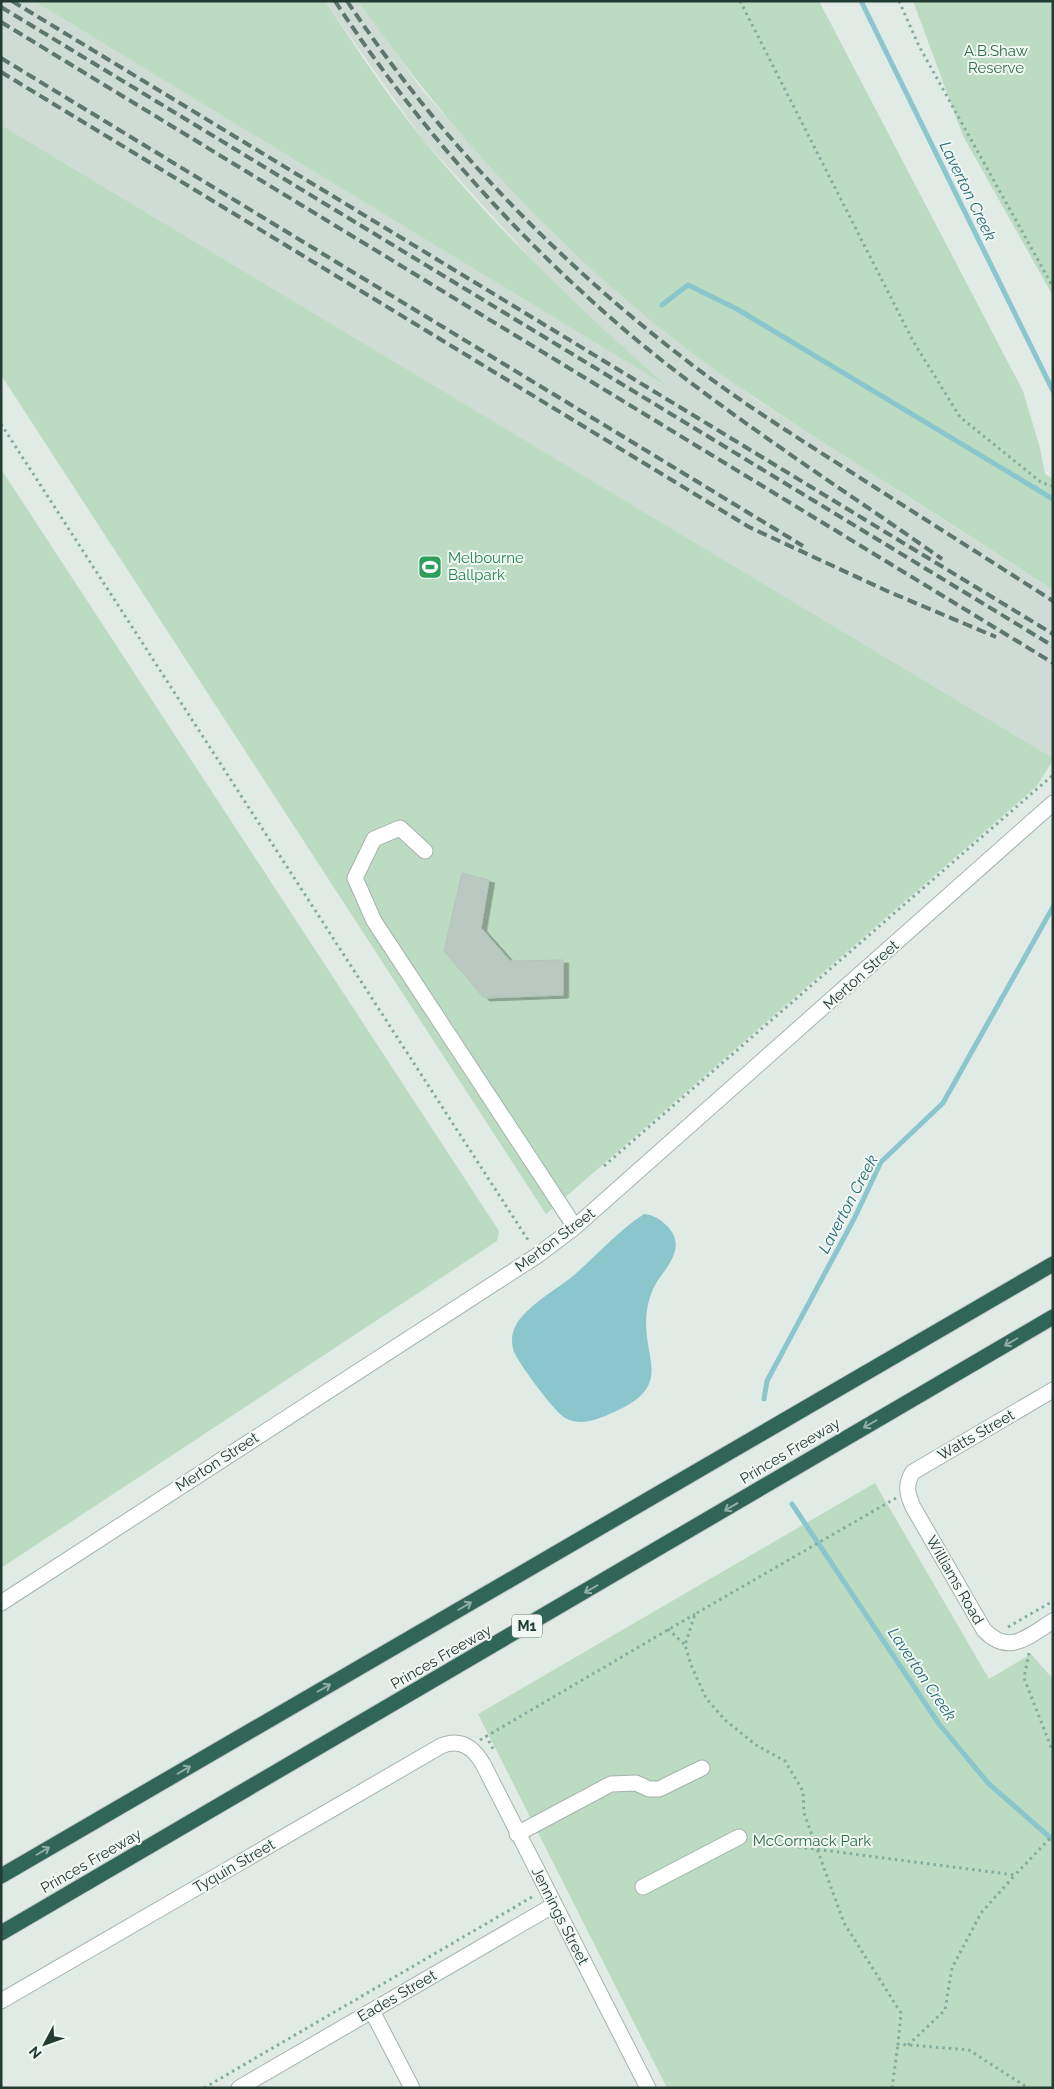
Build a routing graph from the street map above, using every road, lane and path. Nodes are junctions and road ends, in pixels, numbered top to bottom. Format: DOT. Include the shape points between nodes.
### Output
graph roads {
  1 [pos="740,1"];
  2 [pos="899,1"];
  3 [pos="1053,287"];
  4 [pos="1,424"];
  5 [pos="1053,486"];
  6 [pos="1053,776"];
  7 [pos="1053,803"];
  8 [pos="425,851"];
  9 [pos="604,1166"];
  10 [pos="575,1227"];
  11 [pos="538,1255"];
  12 [pos="1053,1264"];
  13 [pos="1053,1317"];
  14 [pos="1053,1390"];
  15 [pos="907,1486"];
  16 [pos="896,1498"];
  17 [pos="1053,1601"];
  18 [pos="1,1603"];
  19 [pos="695,1614"];
  20 [pos="1053,1621"];
  21 [pos="668,1629"];
  22 [pos="1001,1631"];
  23 [pos="686,1645"];
  24 [pos="1030,1652"];
  25 [pos="469,1747"];
  26 [pos="1053,1752"];
  27 [pos="702,1768"];
  28 [pos="517,1834"];
  29 [pos="1053,1835"];
  30 [pos="744,1839"];
  31 [pos="817,1850"];
  32 [pos="1015,1875"];
  33 [pos="1,1876"];
  34 [pos="528,1888"];
  35 [pos="643,1888"];
  36 [pos="532,1897"];
  37 [pos="554,1904"];
  38 [pos="541,1912"];
  39 [pos="1,1933"];
  40 [pos="1,2001"];
  41 [pos="372,2011"];
  42 [pos="898,2044"];
  43 [pos="907,2045"];
  44 [pos="204,2088"];
  45 [pos="239,2088"];
  46 [pos="412,2088"];
  47 [pos="648,2088"];
  48 [pos="892,2088"];
  49 [pos="1028,2088"];
  1 -- 5 [label="path" via="913,341 960,416 1042,483"];
  2 -- 3 [label="path" via="919,46"];
  4 -- 11 [label="path"];
  6 -- 9 [label="path"];
  7 -- 10 [label="street, Merton Street"];
  8 -- 10 [label="street" via="400,828 374,839 355,878 374,921"];
  10 -- 11 [label="street, Merton Street"];
  11 -- 18 [label="street, Merton Street"];
  33 -- 12 [label="highway, Princes Freeway, one-way"];
  13 -- 39 [label="highway, Princes Freeway / M1, one-way"];
  14 -- 15 [label="street, Watts Street" via="913,1472"];
  15 -- 20 [label="street, Williams Road" via="914,1507 984,1630 993,1640 1016,1643"];
  16 -- 19 [label="path"];
  17 -- 22 [label="path"];
  19 -- 21 [label="path"];
  19 -- 23 [label="path"];
  21 -- 23 [label="path"];
  21 -- 25 [label="path"];
  23 -- 31 [label="path" via="706,1698 725,1720 756,1745 785,1761 803,1791 804,1813"];
  24 -- 26 [label="path" via="1024,1678"];
  25 -- 28 [label="street, Jennings Street" via="483,1764"];
  25 -- 40 [label="street, Tyquin Street" via="455,1742 441,1746"];
  27 -- 28 [label="street" via="659,1790 636,1783 611,1784"];
  28 -- 37 [label="street, Jennings Street"];
  29 -- 32 [label="path"];
  30 -- 31 [label="path"];
  30 -- 35 [label="street"];
  31 -- 32 [label="path"];
  31 -- 42 [label="path" via="844,1922 901,2013"];
  32 -- 43 [label="path" via="976,1921 952,1968 945,2010"];
  34 -- 36 [label="path"];
  36 -- 38 [label="path"];
  36 -- 44 [label="path"];
  37 -- 38 [label="street, Eades Street"];
  37 -- 47 [label="street, Jennings Street"];
  38 -- 41 [label="street, Eades Street"];
  41 -- 45 [label="street, Eades Street"];
  41 -- 46 [label="street"];
  42 -- 43 [label="path"];
  42 -- 48 [label="path"];
  43 -- 49 [label="path" via="969,2050"];
}
